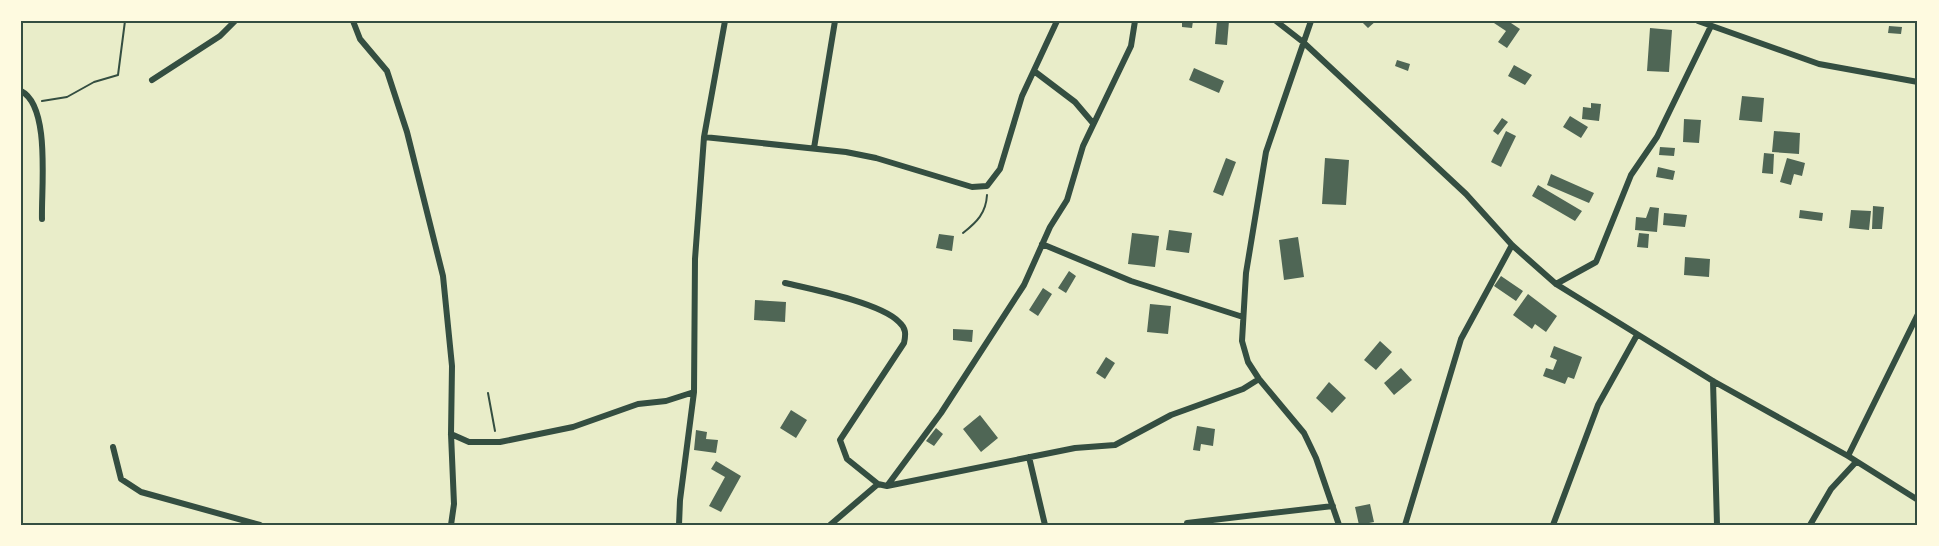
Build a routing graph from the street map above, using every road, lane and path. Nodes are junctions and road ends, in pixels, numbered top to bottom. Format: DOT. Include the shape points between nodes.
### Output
graph roads {
  1 [pos="125,21"];
  2 [pos="235,21"];
  3 [pos="353,21"];
  4 [pos="725,21"];
  5 [pos="835,21"];
  6 [pos="1057,21"];
  7 [pos="1136,21"];
  8 [pos="1276,21"];
  9 [pos="1311,21"];
  10 [pos="1698,21"];
  11 [pos="1710,27"];
  12 [pos="1303,42"];
  13 [pos="1034,70"];
  14 [pos="152,80"];
  15 [pos="1918,82"];
  16 [pos="21,91"];
  17 [pos="34,103"];
  18 [pos="1092,122"];
  19 [pos="704,136"];
  20 [pos="814,148"];
  21 [pos="987,186"];
  22 [pos="42,219"];
  23 [pos="963,233"];
  24 [pos="1042,244"];
  25 [pos="1512,245"];
  26 [pos="785,283"];
  27 [pos="1556,284"];
  28 [pos="1918,314"];
  29 [pos="1243,317"];
  30 [pos="1637,335"];
  31 [pos="1259,379"];
  32 [pos="1713,381"];
  33 [pos="694,392"];
  34 [pos="488,393"];
  35 [pos="451,434"];
  36 [pos="500,442"];
  37 [pos="113,447"];
  38 [pos="1848,456"];
  39 [pos="1029,457"];
  40 [pos="1856,462"];
  41 [pos="878,484"];
  42 [pos="887,486"];
  43 [pos="1918,500"];
  44 [pos="1333,506"];
  45 [pos="1187,523"];
  46 [pos="260,525"];
  47 [pos="451,525"];
  48 [pos="679,525"];
  49 [pos="830,525"];
  50 [pos="1045,525"];
  51 [pos="1339,525"];
  52 [pos="1405,525"];
  53 [pos="1553,525"];
  54 [pos="1717,525"];
  55 [pos="1810,525"];
  1 -- 17 [label="path" via="117,75 94,82 67,98"];
  2 -- 14 [label="street" via="220,36"];
  3 -- 35 [label="street" via="360,39 387,71 430,216 448,321"];
  4 -- 19 [label="street"];
  5 -- 20 [label="street"];
  6 -- 13 [label="street"];
  7 -- 18 [label="street" via="1131,46"];
  8 -- 12 [label="street"];
  9 -- 12 [label="street"];
  10 -- 11 [label="street"];
  11 -- 15 [label="street" via="1819,64"];
  11 -- 27 [label="street" via="1657,137 1631,175 1596,262"];
  12 -- 25 [label="street" via="1466,194"];
  12 -- 29 [label="street" via="1266,152 1246,273"];
  13 -- 18 [label="street" via="1075,102"];
  13 -- 21 [label="street" via="1000,169"];
  16 -- 17 [label="street"];
  17 -- 22 [label="street" via="41,126"];
  18 -- 24 [label="street" via="1067,200"];
  19 -- 20 [label="street"];
  19 -- 33 [label="street" via="695,259"];
  20 -- 21 [label="street" via="876,158 972,188"];
  21 -- 23 [label="path" via="986,209"];
  24 -- 29 [label="street" via="1131,281"];
  24 -- 42 [label="street" via="1024,285"];
  25 -- 27 [label="street"];
  25 -- 52 [label="street" via="1470,319 1455,355"];
  26 -- 41 [label="street" via="825,291 881,311 904,328 900,351 840,440 847,459"];
  27 -- 30 [label="street"];
  28 -- 38 [label="street"];
  29 -- 31 [label="street" via="1242,341 1248,362"];
  30 -- 32 [label="street"];
  30 -- 53 [label="street" via="1598,405"];
  31 -- 39 [label="street" via="1243,389 1171,415 1115,445"];
  31 -- 44 [label="street" via="1304,433"];
  32 -- 38 [label="street"];
  32 -- 54 [label="street"];
  33 -- 36 [label="street" via="627,408 573,427"];
  33 -- 48 [label="street"];
  34 -- 36 [label="path"];
  35 -- 36 [label="street" via="469,442"];
  35 -- 47 [label="street"];
  37 -- 46 [label="street" via="121,479 141,492"];
  38 -- 40 [label="street"];
  39 -- 42 [label="street"];
  39 -- 50 [label="street"];
  40 -- 43 [label="street"];
  40 -- 55 [label="street" via="1832,489"];
  41 -- 42 [label="street"];
  41 -- 49 [label="street"];
  44 -- 45 [label="street"];
  44 -- 51 [label="street"];
}
